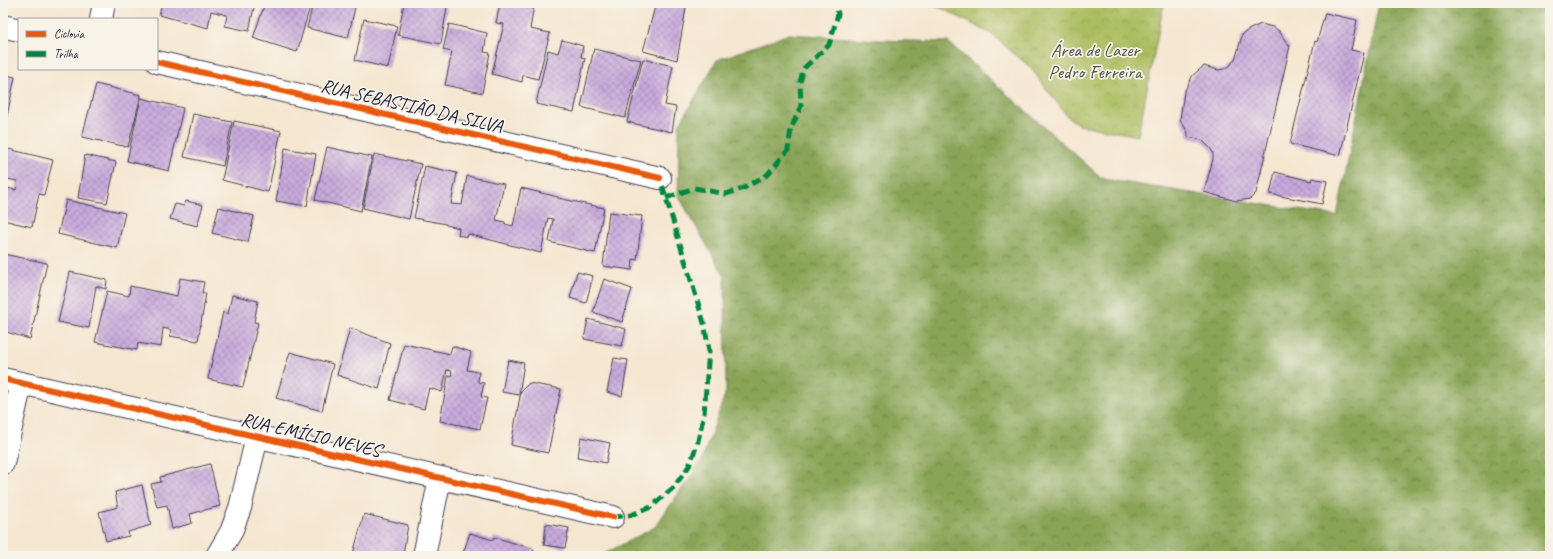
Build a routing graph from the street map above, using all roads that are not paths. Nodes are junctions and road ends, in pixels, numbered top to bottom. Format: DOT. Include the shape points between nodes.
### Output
graph roads {
  1 [pos="104,3"];
  2 [pos="101,18"];
  3 [pos="3,26"];
  4 [pos="18,30"];
  5 [pos="158,62"];
  6 [pos="660,178"];
  7 [pos="12,381"];
  8 [pos="257,437"];
  9 [pos="3,463"];
  10 [pos="440,478"];
  11 [pos="613,517"];
  12 [pos="217,556"];
  13 [pos="424,556"];
  1 -- 2 [label="street"];
  3 -- 4 [label="street"];
  5 -- 6 [label="street, RUA SEBASTIÃO DA SILVA"];
  7 -- 8 [label="street, RUA EMÍLIO NEVES"];
  7 -- 9 [label="street"];
  8 -- 10 [label="street, RUA EMÍLIO NEVES"];
  8 -- 12 [label="street" via="240,508 231,532"];
  10 -- 11 [label="street, RUA EMÍLIO NEVES"];
  10 -- 13 [label="street"];
}
